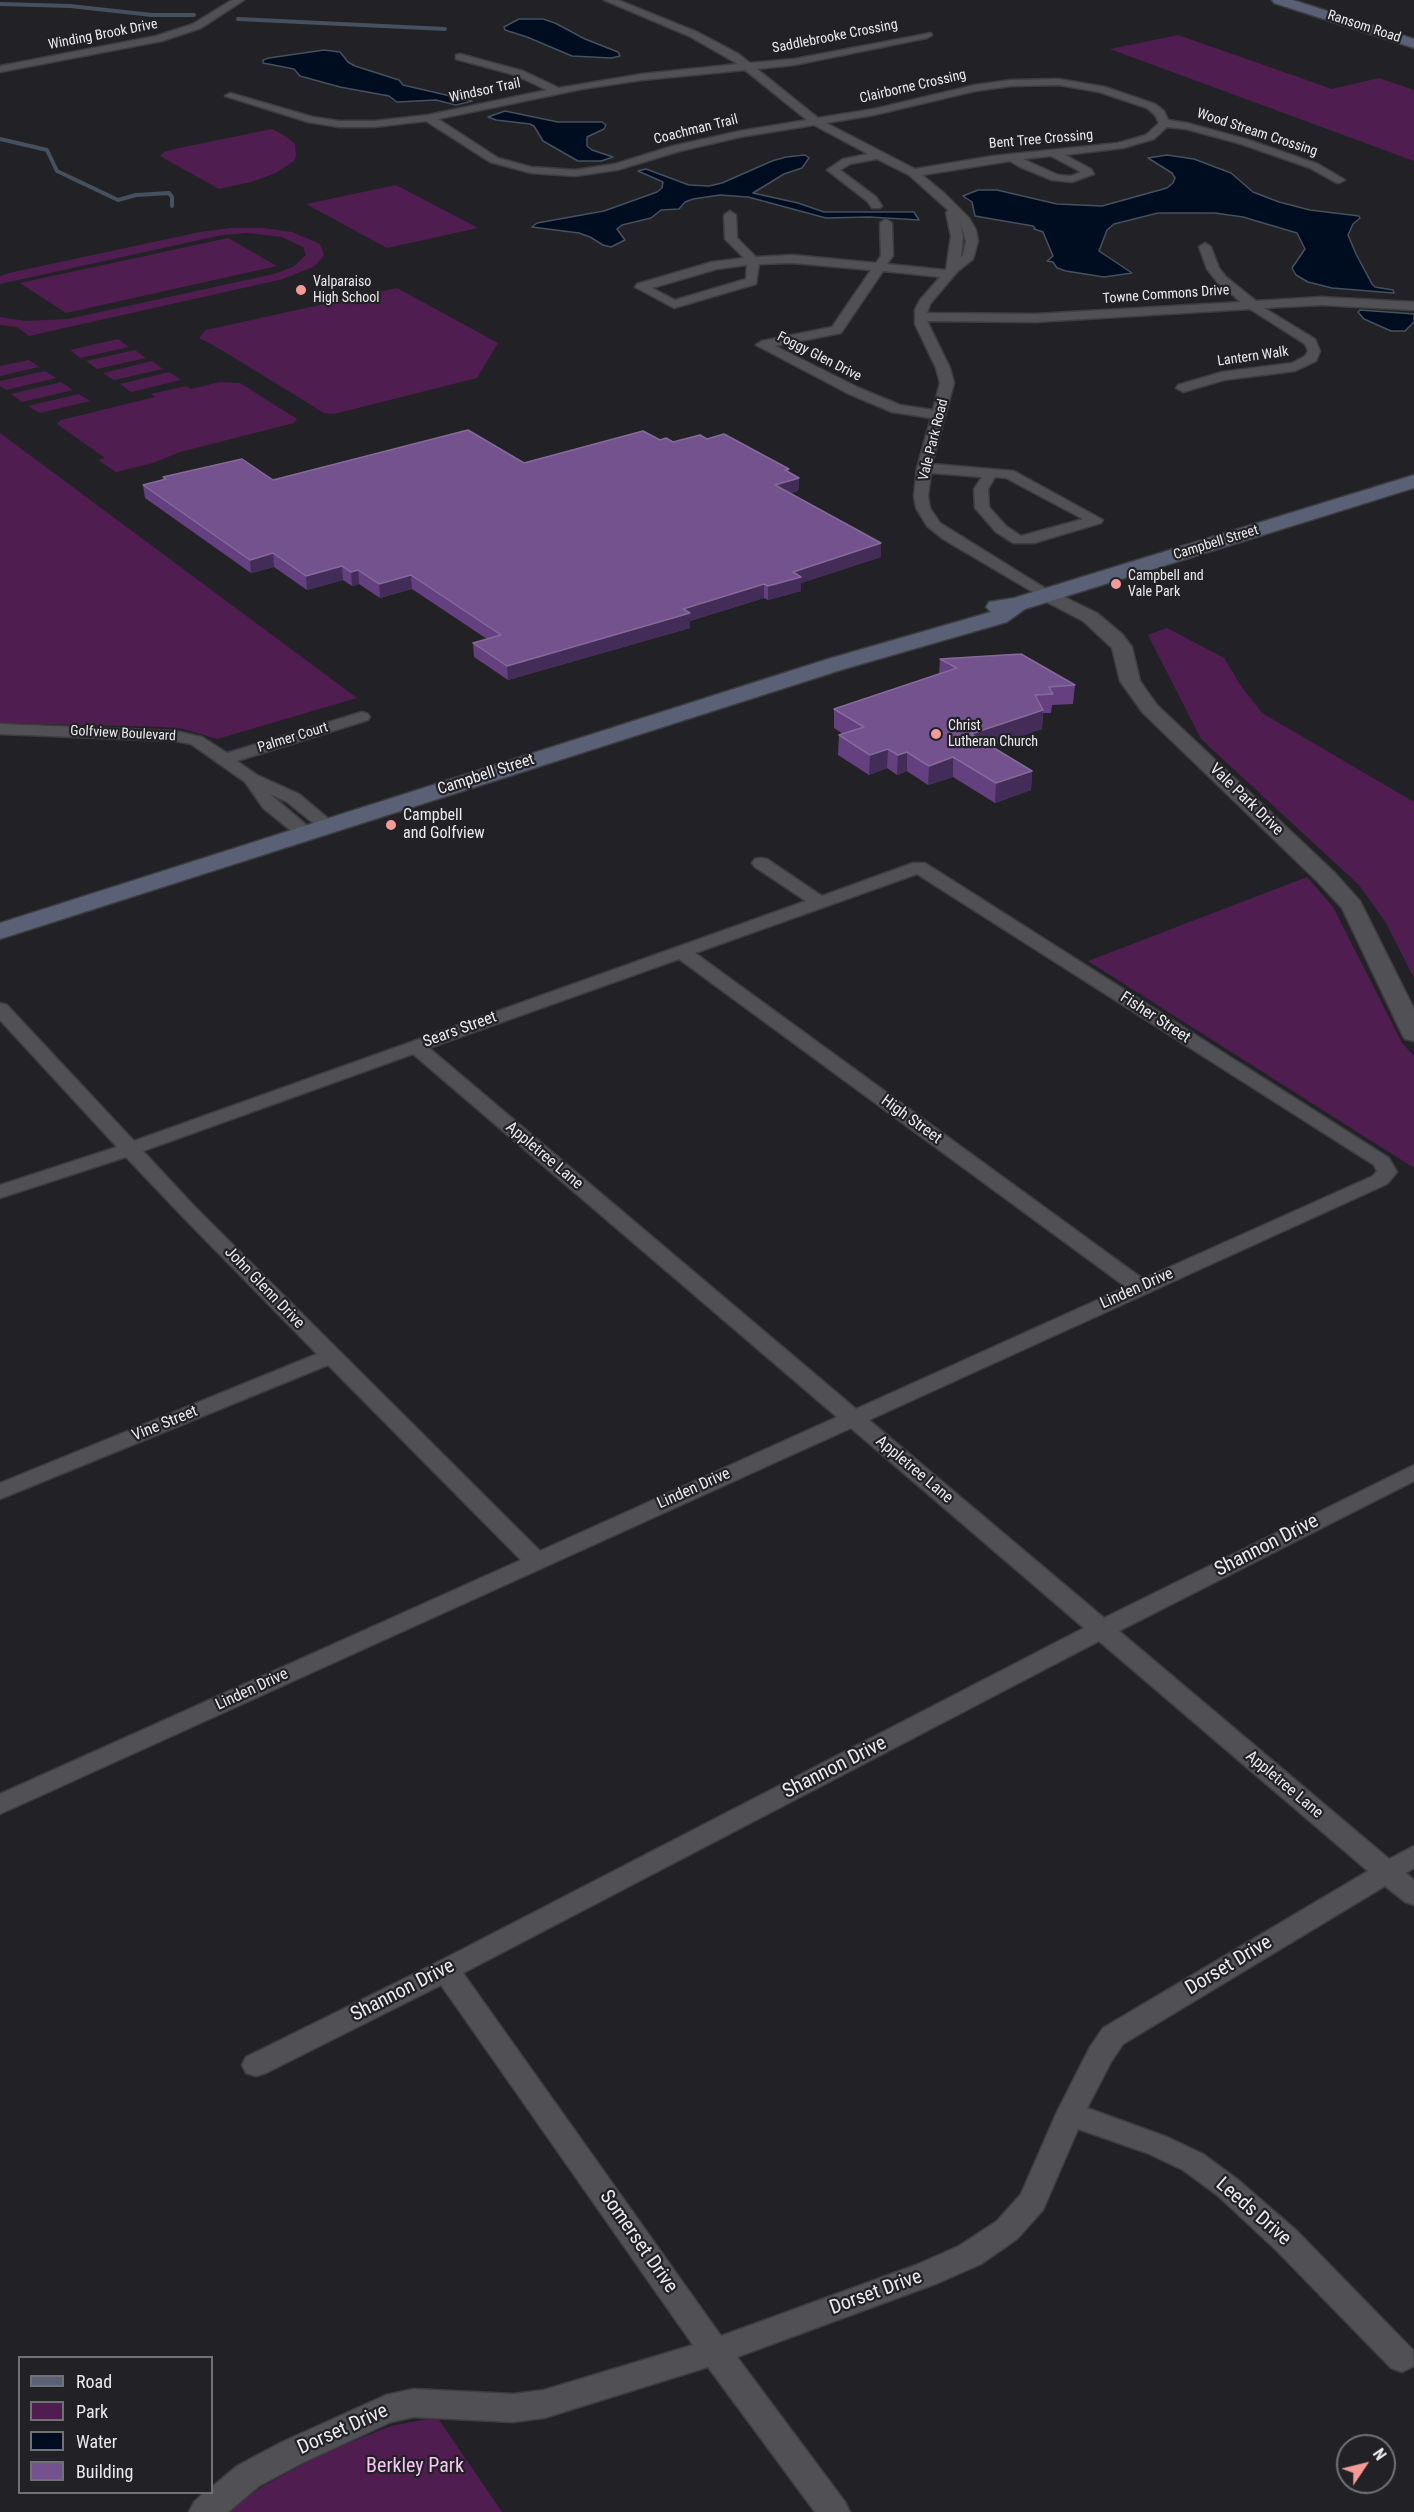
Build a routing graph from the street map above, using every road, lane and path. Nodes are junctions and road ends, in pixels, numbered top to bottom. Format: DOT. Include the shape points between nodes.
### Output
graph roads {
  1 [pos="239,0"];
  2 [pos="609,0"];
  3 [pos="1279,0"];
  4 [pos="927,35"];
  5 [pos="1414,44"];
  6 [pos="460,57"];
  7 [pos="748,67"];
  8 [pos="0,69"];
  9 [pos="556,90"];
  10 [pos="230,96"];
  11 [pos="428,118"];
  12 [pos="816,122"];
  13 [pos="1164,123"];
  14 [pos="1053,153"];
  15 [pos="879,155"];
  16 [pos="1012,157"];
  17 [pos="523,168"];
  18 [pos="584,172"];
  19 [pos="913,173"];
  20 [pos="1339,180"];
  21 [pos="524,181"];
  22 [pos="563,184"];
  23 [pos="876,206"];
  24 [pos="730,215"];
  25 [pos="886,223"];
  26 [pos="1204,246"];
  27 [pos="753,261"];
  28 [pos="878,267"];
  29 [pos="950,272"];
  30 [pos="1252,305"];
  31 [pos="1414,306"];
  32 [pos="921,317"];
  33 [pos="1183,388"];
  34 [pos="939,415"];
  35 [pos="925,464"];
  36 [pos="992,469"];
  37 [pos="1414,481"];
  38 [pos="1048,595"];
  39 [pos="362,717"];
  40 [pos="0,729"];
  41 [pos="225,759"];
  42 [pos="251,779"];
  43 [pos="317,829"];
  44 [pos="760,863"];
  45 [pos="919,867"];
  46 [pos="819,902"];
  47 [pos="2,928"];
  48 [pos="681,951"];
  49 [pos="0,1009"];
  50 [pos="1414,1034"];
  51 [pos="415,1046"];
  52 [pos="130,1149"];
  53 [pos="1387,1173"];
  54 [pos="0,1192"];
  55 [pos="1141,1288"];
  56 [pos="331,1356"];
  57 [pos="852,1418"];
  58 [pos="1414,1472"];
  59 [pos="0,1492"];
  60 [pos="536,1561"];
  61 [pos="1101,1630"];
  62 [pos="0,1805"];
  63 [pos="1414,1856"];
  64 [pos="1387,1872"];
  65 [pos="1414,1895"];
  66 [pos="446,1970"];
  67 [pos="256,2065"];
  68 [pos="1070,2114"];
  69 [pos="715,2352"];
  70 [pos="1402,2359"];
  71 [pos="205,2512"];
  72 [pos="834,2512"];
  1 -- 8 [label="street, Winding Brook Drive" via="197,26 158,39"];
  2 -- 7 [label="street" via="693,34"];
  3 -- 5 [label="main road, Ransom Road"];
  4 -- 7 [label="street, Saddlebrooke Crossing" via="794,62"];
  6 -- 9 [label="street" via="519,73"];
  7 -- 9 [label="street, Windsor Trail"];
  7 -- 12 [label="street"];
  9 -- 11 [label="street, Windsor Trail"];
  10 -- 11 [label="street, Windsor Trail" via="339,124"];
  11 -- 17 [label="street, Coachman Trail" via="494,160"];
  12 -- 13 [label="street, Clairborne Crossing" via="884,111 987,86 1059,82 1091,86 1151,106"];
  12 -- 15 [label="street"];
  12 -- 18 [label="street, Coachman Trail" via="707,141 617,167"];
  13 -- 14 [label="street, Bent Tree Crossing" via="1154,135 1135,142"];
  13 -- 20 [label="street, Wood Stream Crossing" via="1245,142 1314,166"];
  14 -- 16 [label="street, Bent Tree Crossing"];
  14 -- 16 [label="street" via="1088,174 1056,178"];
  15 -- 19 [label="street"];
  15 -- 23 [label="street" via="847,161 832,170"];
  16 -- 19 [label="street, Bent Tree Crossing"];
  17 -- 18 [label="street, Coachman Trail"];
  17 -- 21 [label="street" via="519,177"];
  18 -- 22 [label="street, Coachman Trail" via="581,179"];
  19 -- 29 [label="street" via="965,221 972,241 969,256"];
  24 -- 27 [label="street" via="731,239"];
  25 -- 28 [label="street, Foggy Glen Drive" via="887,256"];
  26 -- 30 [label="street" via="1216,273"];
  27 -- 27 [label="street" via="752,281 674,304 641,287 716,265"];
  27 -- 28 [label="street" via="793,259"];
  28 -- 29 [label="street"];
  28 -- 34 [label="street, Foggy Glen Drive" via="837,330 762,345 854,392 897,409"];
  29 -- 32 [label="street" via="924,303"];
  30 -- 31 [label="street, Towne Commons Drive" via="1343,301"];
  30 -- 32 [label="street, Towne Commons Drive" via="1036,318"];
  30 -- 33 [label="street, Lantern Walk" via="1310,342 1314,351 1311,358 1287,369 1222,376"];
  32 -- 34 [label="street, Vale Park Road" via="946,376"];
  34 -- 35 [label="street, Vale Park Road"];
  35 -- 36 [label="street"];
  35 -- 38 [label="street, Vale Park Road" via="921,502 934,526"];
  36 -- 36 [label="street" via="1010,474 1096,520 1018,540 1001,529 982,508 981,489"];
  37 -- 38 [label="main road, Campbell Street"];
  38 -- 43 [label="main road, Campbell Street" via="984,608 927,626 836,664"];
  38 -- 50 [label="street, Vale Park Drive" via="1090,617 1115,638 1122,647 1130,681 1150,709 1352,906"];
  39 -- 41 [label="street, Palmer Court"];
  40 -- 41 [label="street, Golfview Boulevard" via="175,736 196,740"];
  41 -- 42 [label="street, Golfview Boulevard"];
  42 -- 43 [label="street" via="269,804"];
  42 -- 43 [label="street, Golfview Boulevard" via="293,798"];
  43 -- 47 [label="main road, Campbell Street"];
  44 -- 46 [label="street"];
  45 -- 46 [label="street, Sears Street"];
  45 -- 53 [label="street, Fisher Street" via="1382,1162"];
  46 -- 48 [label="street, Sears Street"];
  48 -- 51 [label="street, Sears Street"];
  48 -- 55 [label="street, High Street"];
  49 -- 52 [label="street, John Glenn Drive"];
  51 -- 52 [label="street, Sears Street"];
  51 -- 57 [label="street, Appletree Lane"];
  52 -- 54 [label="street, Sears Street"];
  52 -- 56 [label="street, John Glenn Drive"];
  53 -- 55 [label="street, Linden Drive" via="1380,1180"];
  55 -- 57 [label="street, Linden Drive"];
  56 -- 59 [label="street, Vine Street"];
  56 -- 60 [label="street, John Glenn Drive"];
  57 -- 60 [label="street, Linden Drive"];
  57 -- 61 [label="street, Appletree Lane"];
  58 -- 61 [label="street, Shannon Drive"];
  60 -- 62 [label="street, Linden Drive"];
  61 -- 64 [label="street, Appletree Lane"];
  61 -- 66 [label="street, Shannon Drive"];
  63 -- 64 [label="street, Dorset Drive"];
  64 -- 65 [label="street, Appletree Lane"];
  64 -- 68 [label="street, Dorset Drive" via="1113,2036"];
  66 -- 67 [label="street, Shannon Drive"];
  66 -- 69 [label="street, Somerset Drive"];
  68 -- 69 [label="street, Dorset Drive" via="1033,2201 1007,2230 970,2255"];
  68 -- 70 [label="street, Leeds Drive" via="1193,2162 1227,2187 1286,2240"];
  69 -- 71 [label="street, Dorset Drive" via="544,2404 513,2408 414,2403 386,2409 248,2476"];
  69 -- 72 [label="street, Somerset Drive"];
}
